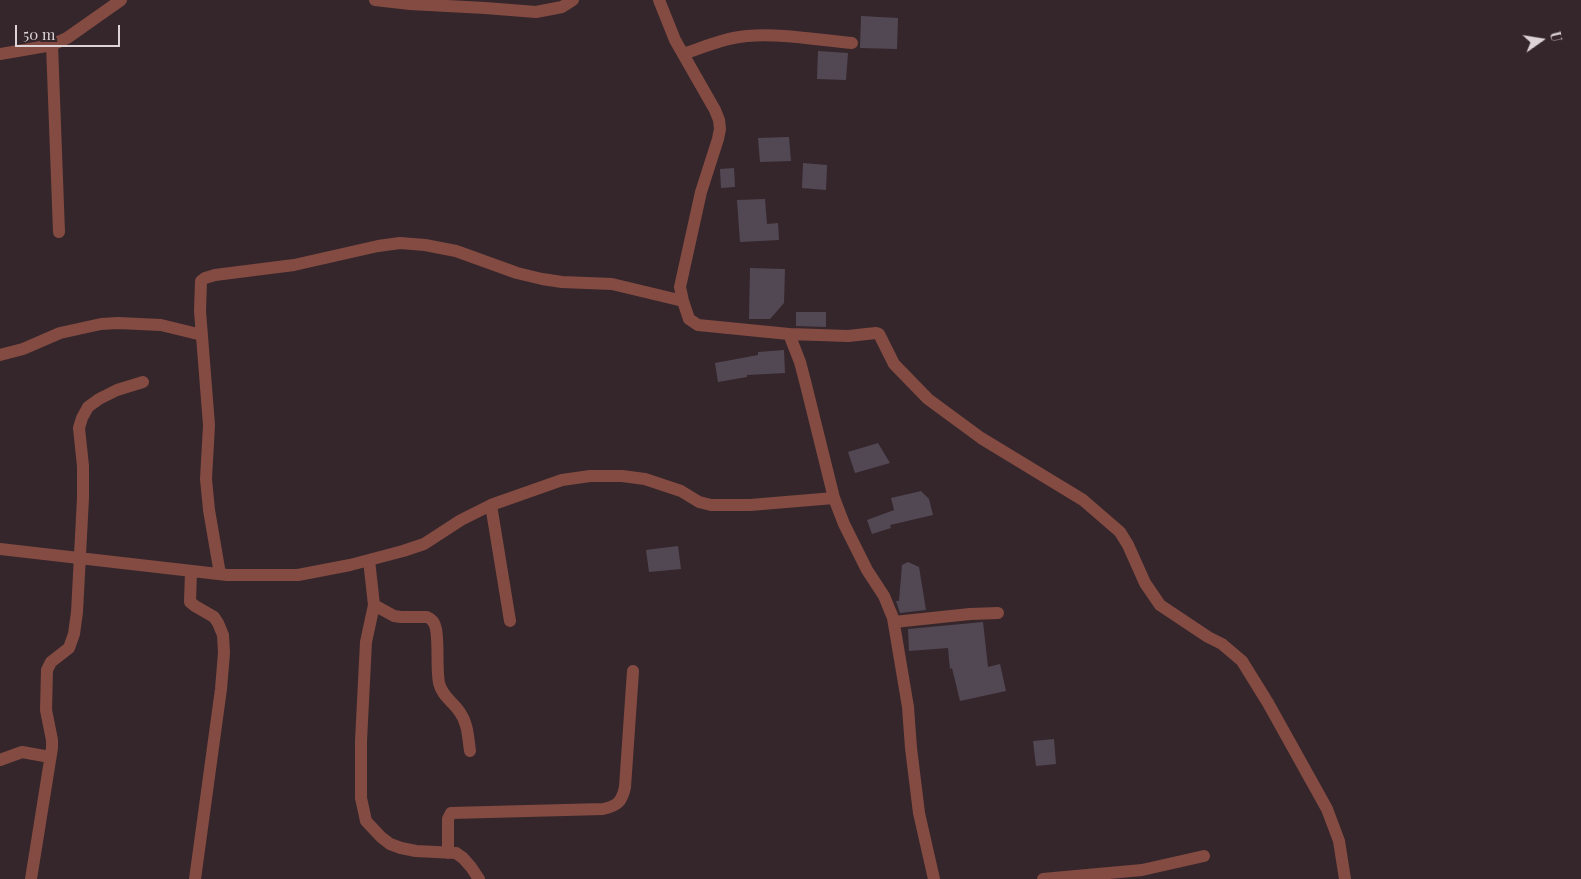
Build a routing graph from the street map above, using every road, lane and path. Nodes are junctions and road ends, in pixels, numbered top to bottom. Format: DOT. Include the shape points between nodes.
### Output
graph roads {
  1 [pos="121,0"];
  2 [pos="375,0"];
  3 [pos="573,0"];
  4 [pos="659,0"];
  5 [pos="852,43"];
  6 [pos="52,45"];
  7 [pos="0,54"];
  8 [pos="683,54"];
  9 [pos="59,232"];
  10 [pos="683,301"];
  11 [pos="789,334"];
  12 [pos="202,335"];
  13 [pos="0,355"];
  14 [pos="143,382"];
  15 [pos="834,498"];
  16 [pos="491,505"];
  17 [pos="0,549"];
  18 [pos="81,558"];
  19 [pos="369,560"];
  20 [pos="191,571"];
  21 [pos="220,574"];
  22 [pos="374,605"];
  23 [pos="998,613"];
  24 [pos="510,621"];
  25 [pos="894,622"];
  26 [pos="633,671"];
  27 [pos="470,751"];
  28 [pos="50,757"];
  29 [pos="0,760"];
  30 [pos="448,853"];
  31 [pos="1204,856"];
  32 [pos="31,879"];
  33 [pos="195,879"];
  34 [pos="479,879"];
  35 [pos="934,879"];
  36 [pos="1043,879"];
  37 [pos="1345,879"];
  1 -- 6 [label="street"];
  2 -- 3 [label="street" via="536,12 562,7"];
  4 -- 8 [label="street"];
  5 -- 8 [label="street" via="745,36"];
  6 -- 7 [label="street"];
  6 -- 9 [label="street"];
  8 -- 10 [label="street" via="715,110 720,129 682,272 680,287"];
  10 -- 11 [label="street" via="690,319 698,325"];
  10 -- 12 [label="street" via="612,284 562,282 517,274 456,251 400,244 205,278 200,286"];
  11 -- 15 [label="street" via="800,362"];
  11 -- 37 [label="street" via="879,334 894,364 928,399 981,438 1083,500 1110,522 1128,545 1145,583 1160,605 1222,644 1242,661 1327,809 1339,841"];
  12 -- 13 [label="street" via="161,326 101,324 60,333"];
  12 -- 21 [label="street" via="209,425 206,479"];
  14 -- 18 [label="street" via="99,399 88,407 82,418 79,428 83,466"];
  15 -- 16 [label="street" via="711,506 681,491 645,479 590,476 562,480"];
  15 -- 25 [label="street"];
  16 -- 19 [label="street" via="424,544"];
  16 -- 24 [label="street"];
  17 -- 18 [label="street"];
  18 -- 20 [label="street"];
  18 -- 28 [label="street" via="74,634 69,648 51,662 47,670 46,710 52,740"];
  19 -- 21 [label="street" via="298,575"];
  19 -- 22 [label="street"];
  20 -- 21 [label="street"];
  20 -- 33 [label="street" via="190,602 214,617 222,635 224,653"];
  22 -- 27 [label="street" via="394,616 427,617 433,622 441,690 466,724"];
  22 -- 30 [label="street" via="366,642 361,741 361,798 366,821 390,844 416,851"];
  23 -- 25 [label="street"];
  25 -- 35 [label="street" via="908,707 919,813"];
  26 -- 30 [label="street" via="626,787 618,804 603,809 452,813 448,819"];
  28 -- 29 [label="street" via="22,752"];
  28 -- 32 [label="street"];
  30 -- 34 [label="street" via="456,853 463,858"];
  31 -- 36 [label="street" via="1142,870"];
}
